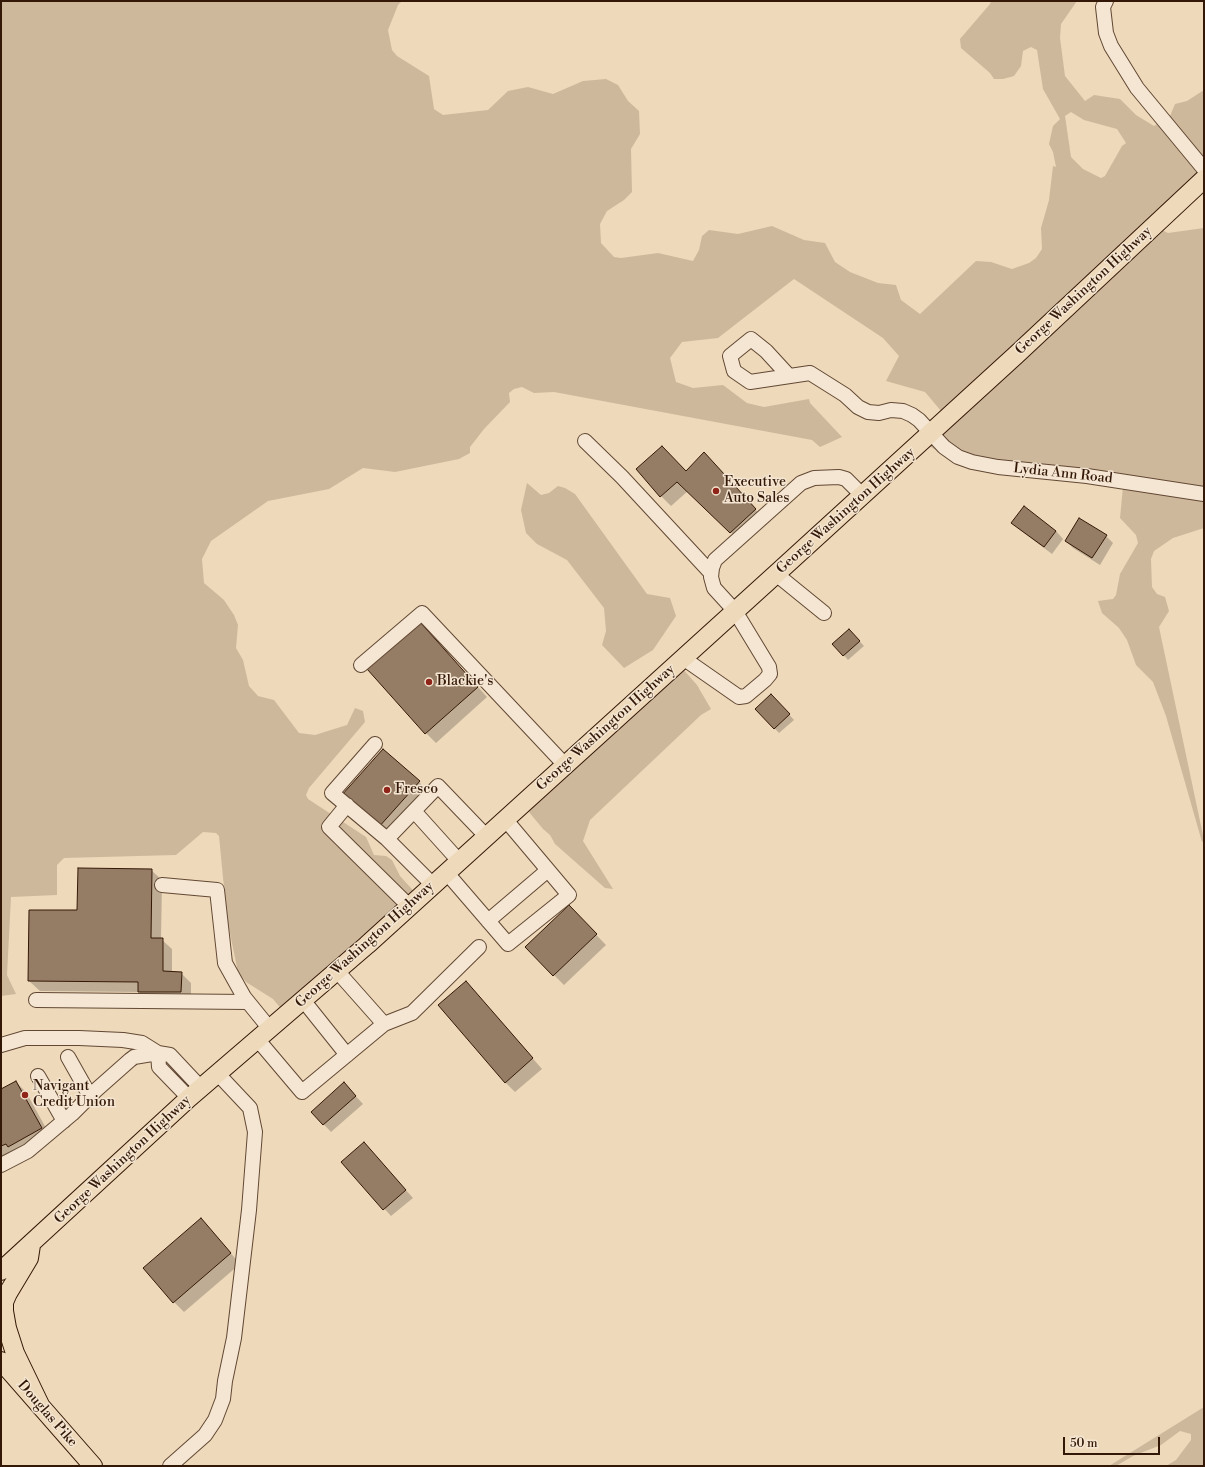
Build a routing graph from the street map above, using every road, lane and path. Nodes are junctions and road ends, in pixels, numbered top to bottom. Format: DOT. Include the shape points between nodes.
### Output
graph roads {
  1 [pos="1106,1"];
  2 [pos="1204,169"];
  3 [pos="1204,179"];
  4 [pos="789,376"];
  5 [pos="931,433"];
  6 [pos="585,441"];
  7 [pos="1204,494"];
  8 [pos="863,496"];
  9 [pos="711,573"];
  10 [pos="776,574"];
  11 [pos="735,611"];
  12 [pos="824,613"];
  13 [pos="683,658"];
  14 [pos="361,665"];
  15 [pos="375,744"];
  16 [pos="565,765"];
  17 [pos="347,805"];
  18 [pos="414,811"];
  19 [pos="506,819"];
  20 [pos="486,836"];
  21 [pos="387,839"];
  22 [pos="459,860"];
  23 [pos="548,870"];
  24 [pos="446,872"];
  25 [pos="162,885"];
  26 [pos="433,885"];
  27 [pos="409,906"];
  28 [pos="488,921"];
  29 [pos="479,946"];
  30 [pos="337,971"];
  31 [pos="36,1000"];
  32 [pos="303,1000"];
  33 [pos="248,1002"];
  34 [pos="384,1024"];
  35 [pos="264,1034"];
  36 [pos="1,1045"];
  37 [pos="158,1053"];
  38 [pos="347,1055"];
  39 [pos="68,1057"];
  40 [pos="218,1074"];
  41 [pos="38,1076"];
  42 [pos="195,1093"];
  43 [pos="90,1096"];
  44 [pos="64,1121"];
  45 [pos="1,1165"];
  46 [pos="31,1244"];
  47 [pos="1,1266"];
  48 [pos="1,1271"];
  49 [pos="3,1366"];
  50 [pos="41,1406"];
  51 [pos="93,1466"];
  52 [pos="170,1466"];
  1 -- 2 [label="street" via="1103,7 1106,33 1111,46 1137,88"];
  3 -- 5 [label="main road, George Washington Highway"];
  4 -- 5 [label="street, Lydia Ann Road" via="810,373 868,412 903,411 919,420"];
  5 -- 7 [label="street, Lydia Ann Road" via="958,457 986,465 1087,476"];
  5 -- 8 [label="main road, George Washington Highway"];
  6 -- 9 [label="street"];
  8 -- 9 [label="street" via="838,476 814,478 801,483 714,560"];
  8 -- 10 [label="main road, George Washington Highway"];
  9 -- 11 [label="street" via="714,588"];
  10 -- 11 [label="main road, George Washington Highway"];
  10 -- 12 [label="street"];
  11 -- 13 [label="main road, George Washington Highway"];
  11 -- 13 [label="street" via="769,667 770,674 765,680 746,696 739,697"];
  13 -- 16 [label="main road, George Washington Highway"];
  14 -- 16 [label="street" via="422,613"];
  15 -- 17 [label="street" via="332,793"];
  16 -- 19 [label="main road, George Washington Highway"];
  17 -- 21 [label="street"];
  17 -- 27 [label="street" via="329,827"];
  18 -- 20 [label="street" via="438,786"];
  18 -- 21 [label="street"];
  18 -- 22 [label="street"];
  19 -- 20 [label="main road, George Washington Highway"];
  19 -- 23 [label="street"];
  20 -- 22 [label="main road, George Washington Highway"];
  21 -- 26 [label="street"];
  22 -- 24 [label="main road, George Washington Highway"];
  23 -- 28 [label="street"];
  23 -- 28 [label="street" via="569,895 508,944"];
  24 -- 26 [label="main road, George Washington Highway"];
  24 -- 28 [label="street"];
  25 -- 33 [label="street" via="218,890 226,963"];
  26 -- 27 [label="main road, George Washington Highway"];
  27 -- 30 [label="main road, George Washington Highway"];
  29 -- 34 [label="street" via="412,1013"];
  30 -- 32 [label="main road, George Washington Highway"];
  30 -- 34 [label="street"];
  31 -- 33 [label="street"];
  32 -- 35 [label="main road, George Washington Highway"];
  32 -- 38 [label="street"];
  33 -- 35 [label="street"];
  34 -- 38 [label="street"];
  35 -- 38 [label="street" via="302,1092"];
  35 -- 40 [label="main road, George Washington Highway"];
  36 -- 37 [label="street" via="25,1038 123,1040 142,1043"];
  37 -- 42 [label="street" via="158,1067"];
  37 -- 43 [label="street" via="134,1057"];
  39 -- 43 [label="street"];
  40 -- 42 [label="main road, George Washington Highway"];
  40 -- 52 [label="street" via="250,1108 255,1132 234,1338 223,1399 215,1420 205,1435"];
  41 -- 44 [label="street"];
  42 -- 46 [label="main road, George Washington Highway"];
  43 -- 44 [label="street"];
  44 -- 45 [label="street" via="28,1151"];
  46 -- 47 [label="main road" via="10,1262"];
  46 -- 48 [label="main road, George Washington Highway"];
  46 -- 50 [label="main road" via="29,1258 4,1302 4,1311 15,1353"];
  49 -- 50 [label="main road, Douglas Pike"];
  50 -- 51 [label="main road, Douglas Pike"];
}
